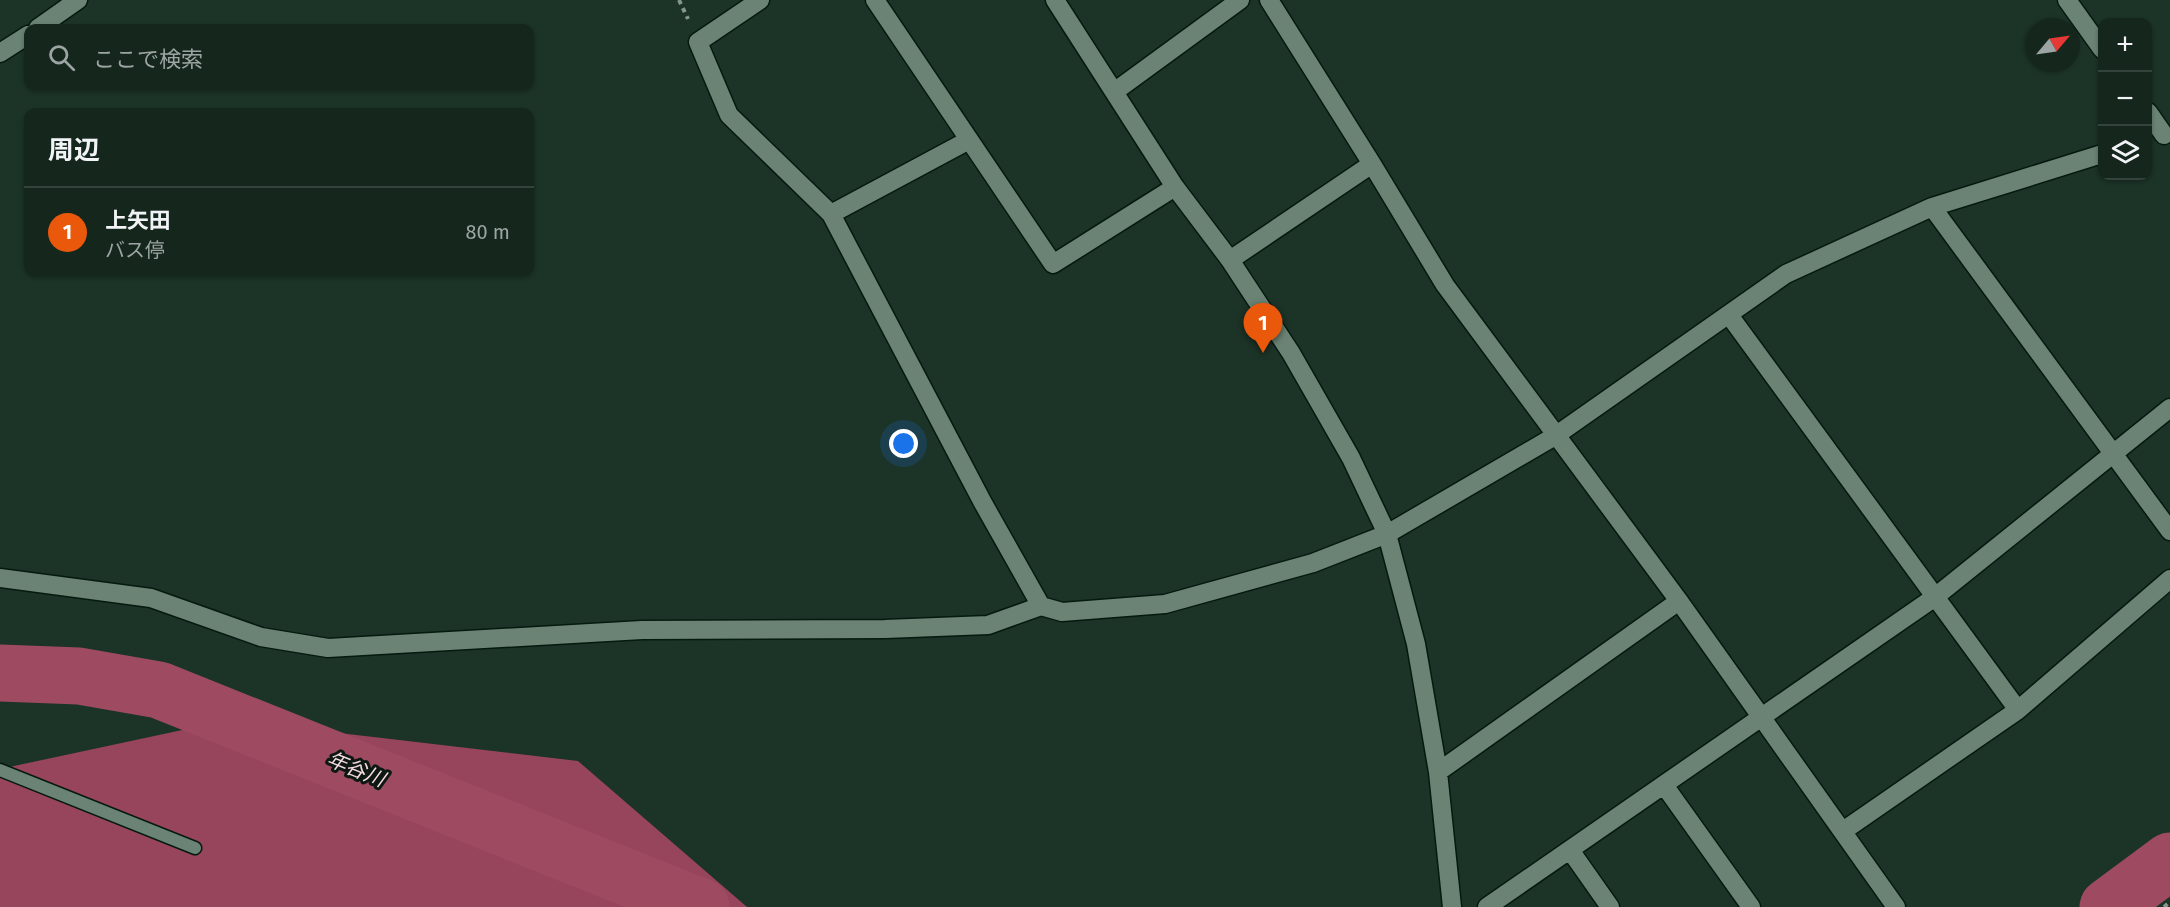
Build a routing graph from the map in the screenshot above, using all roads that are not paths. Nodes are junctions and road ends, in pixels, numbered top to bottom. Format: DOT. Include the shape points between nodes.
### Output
graph roads {
  1 [pos="78,0"];
  2 [pos="759,0"];
  3 [pos="875,0"];
  4 [pos="1055,0"];
  5 [pos="1240,0"];
  6 [pos="1269,0"];
  7 [pos="2067,0"];
  8 [pos="44,24"];
  9 [pos="24,38"];
  10 [pos="2098,42"];
  11 [pos="0,53"];
  12 [pos="1114,92"];
  13 [pos="2152,119"];
  14 [pos="2161,136"];
  15 [pos="969,140"];
  16 [pos="2098,156"];
  17 [pos="1372,164"];
  18 [pos="1175,187"];
  19 [pos="1932,207"];
  20 [pos="831,214"];
  21 [pos="1230,260"];
  22 [pos="1729,315"];
  23 [pos="2170,408"];
  24 [pos="1556,436"];
  25 [pos="2113,454"];
  26 [pos="2170,531"];
  27 [pos="1387,534"];
  28 [pos="0,578"];
  29 [pos="2170,579"];
  30 [pos="1935,597"];
  31 [pos="1679,601"];
  32 [pos="1041,606"];
  33 [pos="2018,710"];
  34 [pos="1761,718"];
  35 [pos="0,770"];
  36 [pos="1438,772"];
  37 [pos="1664,785"];
  38 [pos="1844,831"];
  39 [pos="195,848"];
  40 [pos="1570,850"];
  41 [pos="1452,907"];
  42 [pos="1487,907"];
  43 [pos="1610,907"];
  44 [pos="1751,907"];
  45 [pos="1896,907"];
  1 -- 8 [label="street"];
  2 -- 20 [label="street" via="698,42 729,115"];
  3 -- 15 [label="street"];
  4 -- 12 [label="street"];
  5 -- 12 [label="street"];
  6 -- 17 [label="street"];
  7 -- 10 [label="street"];
  9 -- 11 [label="street"];
  12 -- 18 [label="street"];
  13 -- 14 [label="street"];
  15 -- 18 [label="street" via="1053,264"];
  15 -- 20 [label="street"];
  16 -- 19 [label="street"];
  17 -- 21 [label="street"];
  17 -- 24 [label="street" via="1445,285"];
  18 -- 21 [label="street"];
  19 -- 22 [label="street" via="1786,274"];
  19 -- 25 [label="street"];
  20 -- 32 [label="street"];
  21 -- 27 [label="street" via="1291,353 1352,458"];
  22 -- 24 [label="street"];
  22 -- 30 [label="street"];
  23 -- 25 [label="street"];
  24 -- 27 [label="street"];
  24 -- 31 [label="street"];
  25 -- 26 [label="street"];
  25 -- 30 [label="street"];
  27 -- 32 [label="street" via="1313,563 1165,604 1062,612"];
  27 -- 36 [label="street" via="1416,644"];
  28 -- 32 [label="street" via="152,598 261,637 328,648 642,630 988,625"];
  29 -- 33 [label="street"];
  30 -- 33 [label="street"];
  30 -- 34 [label="street"];
  31 -- 34 [label="street"];
  31 -- 36 [label="street"];
  33 -- 38 [label="street"];
  34 -- 37 [label="street"];
  34 -- 38 [label="street"];
  35 -- 39 [label="lane"];
  36 -- 41 [label="street"];
  37 -- 40 [label="street"];
  37 -- 44 [label="street"];
  38 -- 45 [label="street"];
  40 -- 42 [label="street"];
  40 -- 43 [label="street"];
}
